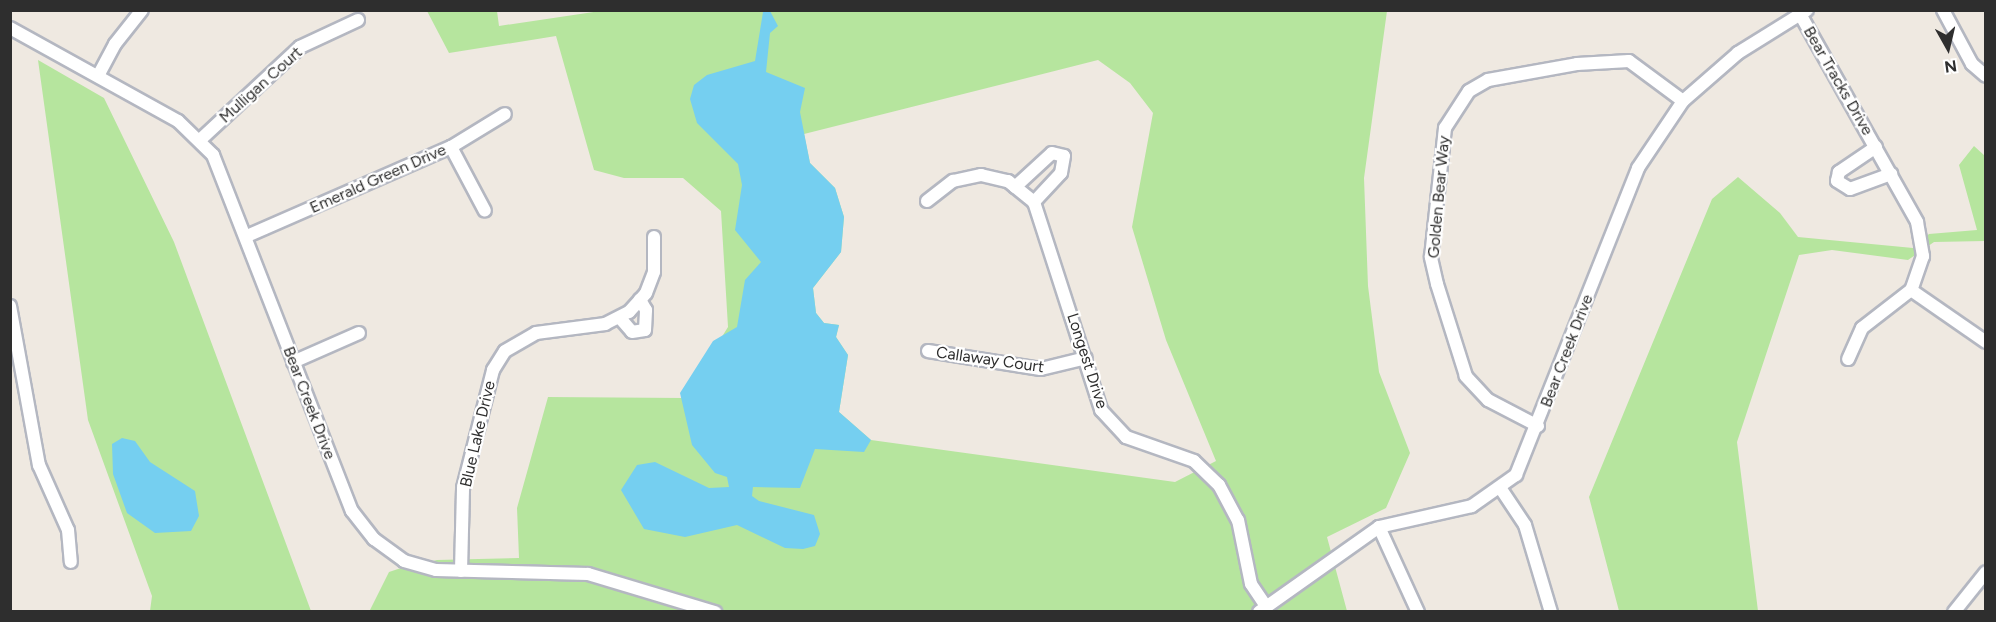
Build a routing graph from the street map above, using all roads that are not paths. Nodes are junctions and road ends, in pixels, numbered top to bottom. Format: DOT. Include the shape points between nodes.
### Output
graph roads {
  1 [pos="142,10"];
  2 [pos="1943,10"];
  3 [pos="1803,12"];
  4 [pos="358,20"];
  5 [pos="10,28"];
  6 [pos="98,76"];
  7 [pos="1986,76"];
  8 [pos="1683,101"];
  9 [pos="505,114"];
  10 [pos="200,140"];
  11 [pos="451,147"];
  12 [pos="1876,147"];
  13 [pos="1891,174"];
  14 [pos="1015,187"];
  15 [pos="927,201"];
  16 [pos="1034,202"];
  17 [pos="485,212"];
  18 [pos="247,236"];
  19 [pos="654,237"];
  20 [pos="1911,290"];
  21 [pos="640,300"];
  22 [pos="10,306"];
  23 [pos="620,318"];
  24 [pos="359,333"];
  25 [pos="1986,342"];
  26 [pos="928,351"];
  27 [pos="1086,358"];
  28 [pos="1848,359"];
  29 [pos="292,362"];
  30 [pos="1538,426"];
  31 [pos="1501,489"];
  32 [pos="1379,527"];
  33 [pos="71,562"];
  34 [pos="461,571"];
  35 [pos="1986,572"];
  36 [pos="1262,609"];
  37 [pos="715,612"];
  38 [pos="1418,612"];
  39 [pos="1551,612"];
  40 [pos="1953,612"];
  1 -- 6 [label="street" via="114,44"];
  2 -- 7 [label="street" via="1972,64"];
  3 -- 8 [label="street, Bear Creek Drive" via="1738,52"];
  3 -- 12 [label="street, Bear Tracks Drive"];
  4 -- 10 [label="street, Mulligan Court" via="300,47"];
  5 -- 6 [label="street, Bear Creek Drive"];
  6 -- 10 [label="street, Bear Creek Drive" via="178,121"];
  8 -- 30 [label="street, Bear Creek Drive" via="1638,168"];
  8 -- 30 [label="street, Golden Bear Way" via="1629,61 1577,64 1488,80 1469,91 1445,128 1431,257 1466,376 1488,400"];
  9 -- 11 [label="street, Emerald Green Drive"];
  10 -- 18 [label="street, Bear Creek Drive" via="213,155"];
  11 -- 17 [label="street"];
  11 -- 18 [label="street, Emerald Green Drive"];
  12 -- 13 [label="street, Bear Tracks Drive"];
  12 -- 13 [label="street, Bear Tracks Drive" via="1839,172 1836,181 1850,189"];
  13 -- 20 [label="street, Bear Tracks Drive" via="1917,222 1923,256"];
  14 -- 15 [label="street" via="968,176"];
  14 -- 16 [label="street"];
  14 -- 16 [label="street" via="1052,153 1064,156 1061,173"];
  16 -- 27 [label="street, Longest Drive"];
  18 -- 29 [label="street, Bear Creek Drive"];
  19 -- 21 [label="street" via="654,272"];
  20 -- 25 [label="street"];
  20 -- 28 [label="street" via="1862,328"];
  21 -- 23 [label="street"];
  21 -- 23 [label="street" via="646,310 645,330 632,332"];
  22 -- 33 [label="street" via="39,465 68,530"];
  23 -- 34 [label="street, Blue Lake Drive" via="536,333 505,351 493,370 463,488"];
  24 -- 29 [label="street"];
  26 -- 27 [label="street, Callaway Court" via="1041,369"];
  27 -- 36 [label="street, Longest Drive" via="1101,410 1126,437 1194,461 1219,485 1238,520 1251,584"];
  29 -- 34 [label="street, Bear Creek Drive" via="352,511 374,539 404,561"];
  30 -- 31 [label="street, Bear Creek Drive" via="1516,475"];
  31 -- 32 [label="street, Bear Creek Drive" via="1472,506"];
  31 -- 39 [label="street" via="1525,525"];
  32 -- 36 [label="street, Bear Creek Drive"];
  32 -- 38 [label="street"];
  34 -- 37 [label="street, Bear Creek Drive" via="588,574 642,586"];
  35 -- 40 [label="street"];
}
